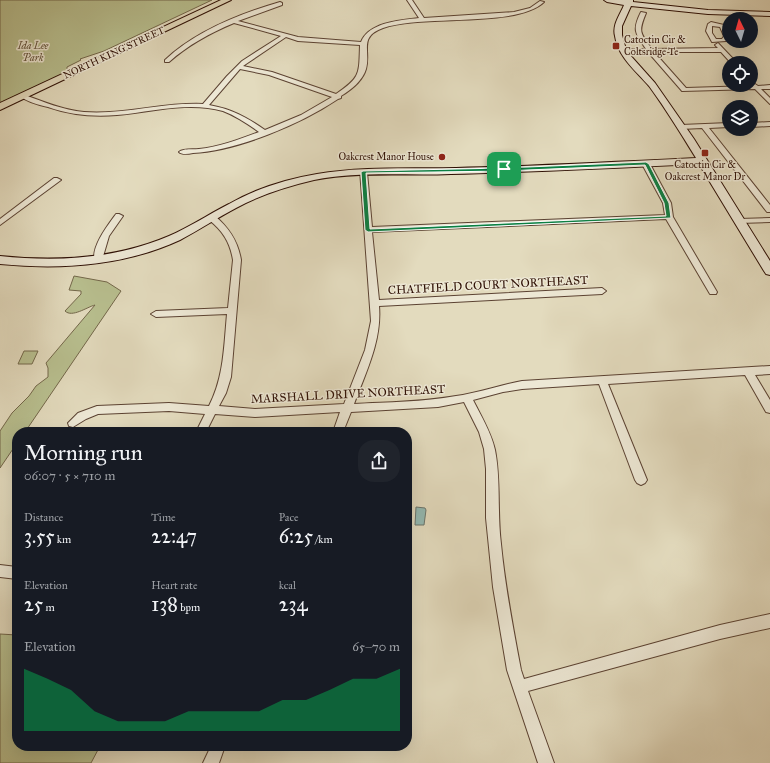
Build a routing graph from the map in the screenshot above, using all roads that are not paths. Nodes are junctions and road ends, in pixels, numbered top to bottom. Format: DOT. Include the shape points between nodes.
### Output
graph roads {
  1 [pos="228,0"];
  2 [pos="409,0"];
  3 [pos="607,0"];
  4 [pos="630,1"];
  5 [pos="542,2"];
  6 [pos="280,4"];
  7 [pos="770,11"];
  8 [pos="643,13"];
  9 [pos="770,14"];
  10 [pos="422,18"];
  11 [pos="234,21"];
  12 [pos="285,36"];
  13 [pos="714,41"];
  14 [pos="363,44"];
  15 [pos="722,50"];
  16 [pos="624,51"];
  17 [pos="651,51"];
  18 [pos="728,56"];
  19 [pos="167,61"];
  20 [pos="239,68"];
  21 [pos="770,87"];
  22 [pos="758,88"];
  23 [pos="722,89"];
  24 [pos="758,89"];
  25 [pos="23,96"];
  26 [pos="339,97"];
  27 [pos="770,102"];
  28 [pos="205,106"];
  29 [pos="0,107"];
  30 [pos="758,124"];
  31 [pos="770,124"];
  32 [pos="722,125"];
  33 [pos="704,126"];
  34 [pos="681,127"];
  35 [pos="265,133"];
  36 [pos="182,152"];
  37 [pos="703,161"];
  38 [pos="646,164"];
  39 [pos="363,172"];
  40 [pos="57,180"];
  41 [pos="770,210"];
  42 [pos="119,216"];
  43 [pos="669,217"];
  44 [pos="212,218"];
  45 [pos="770,220"];
  46 [pos="739,221"];
  47 [pos="0,223"];
  48 [pos="368,230"];
  49 [pos="0,260"];
  50 [pos="98,260"];
  51 [pos="770,271"];
  52 [pos="602,292"];
  53 [pos="713,292"];
  54 [pos="376,303"];
  55 [pos="233,311"];
  56 [pos="156,314"];
  57 [pos="770,370"];
  58 [pos="748,371"];
  59 [pos="602,380"];
  60 [pos="467,398"];
  61 [pos="347,409"];
  62 [pos="770,409"];
  63 [pos="213,410"];
  64 [pos="73,423"];
  65 [pos="204,427"];
  66 [pos="340,427"];
  67 [pos="641,480"];
  68 [pos="0,571"];
  69 [pos="12,572"];
  70 [pos="770,621"];
  71 [pos="519,687"];
  72 [pos="216,751"];
  73 [pos="211,763"];
  74 [pos="546,763"];
  1 -- 25 [label="main road, NORTH KING STREET"];
  2 -- 10 [label="street"];
  3 -- 4 [label="street"];
  4 -- 7 [label="street" via="701,9"];
  4 -- 9 [label="street" via="695,12"];
  4 -- 16 [label="street" via="617,31 618,40"];
  5 -- 10 [label="street" via="531,10 516,13"];
  6 -- 11 [label="street"];
  8 -- 17 [label="street" via="637,31"];
  10 -- 14 [label="street" via="380,28 369,35"];
  11 -- 12 [label="street"];
  11 -- 19 [label="street" via="191,42"];
  12 -- 14 [label="street"];
  12 -- 20 [label="street" via="256,53"];
  13 -- 15 [label="street"];
  14 -- 26 [label="street" via="364,66 361,74"];
  15 -- 17 [label="street"];
  15 -- 18 [label="street"];
  16 -- 17 [label="street"];
  16 -- 34 [label="street"];
  17 -- 23 [label="street" via="684,90"];
  20 -- 26 [label="street" via="274,75"];
  20 -- 28 [label="street"];
  21 -- 22 [label="street"];
  24 -- 27 [label="street"];
  25 -- 28 [label="street" via="59,110 86,114 175,105"];
  25 -- 29 [label="main road, NORTH KING STREET"];
  26 -- 35 [label="street"];
  28 -- 35 [label="street" via="238,115"];
  30 -- 31 [label="street"];
  32 -- 33 [label="street"];
  33 -- 34 [label="street"];
  33 -- 41 [label="street"];
  34 -- 37 [label="street"];
  35 -- 36 [label="street" via="206,151"];
  37 -- 38 [label="street"];
  37 -- 46 [label="street"];
  38 -- 39 [label="street"];
  38 -- 43 [label="street" via="667,203"];
  39 -- 44 [label="street" via="317,177 276,187"];
  39 -- 48 [label="street"];
  40 -- 47 [label="street"];
  42 -- 50 [label="street" via="105,234"];
  43 -- 48 [label="street"];
  43 -- 53 [label="street"];
  44 -- 50 [label="street" via="159,244"];
  44 -- 55 [label="street" via="221,225 236,249 238,260"];
  45 -- 46 [label="street"];
  46 -- 51 [label="street"];
  48 -- 54 [label="street"];
  49 -- 50 [label="street" via="41,264"];
  52 -- 54 [label="street, CHATFIELD COURT NORTHEAST"];
  54 -- 61 [label="street" via="374,334"];
  55 -- 56 [label="street"];
  55 -- 63 [label="street" via="226,377"];
  57 -- 58 [label="street, MARSHALL DRIVE NORTHEAST"];
  58 -- 59 [label="street, MARSHALL DRIVE NORTHEAST"];
  58 -- 62 [label="street"];
  59 -- 60 [label="street, MARSHALL DRIVE NORTHEAST" via="522,384"];
  59 -- 67 [label="street"];
  60 -- 61 [label="street, MARSHALL DRIVE NORTHEAST" via="438,403"];
  60 -- 71 [label="street" via="484,432 489,449 499,587"];
  61 -- 63 [label="street, MARSHALL DRIVE NORTHEAST" via="255,413"];
  61 -- 66 [label="street"];
  63 -- 64 [label="street, MARSHALL DRIVE NORTHEAST" via="170,406 97,410"];
  63 -- 65 [label="street"];
  68 -- 69 [label="street"];
  70 -- 71 [label="street" via="720,632"];
  71 -- 74 [label="street"];
  72 -- 73 [label="street"];
}
